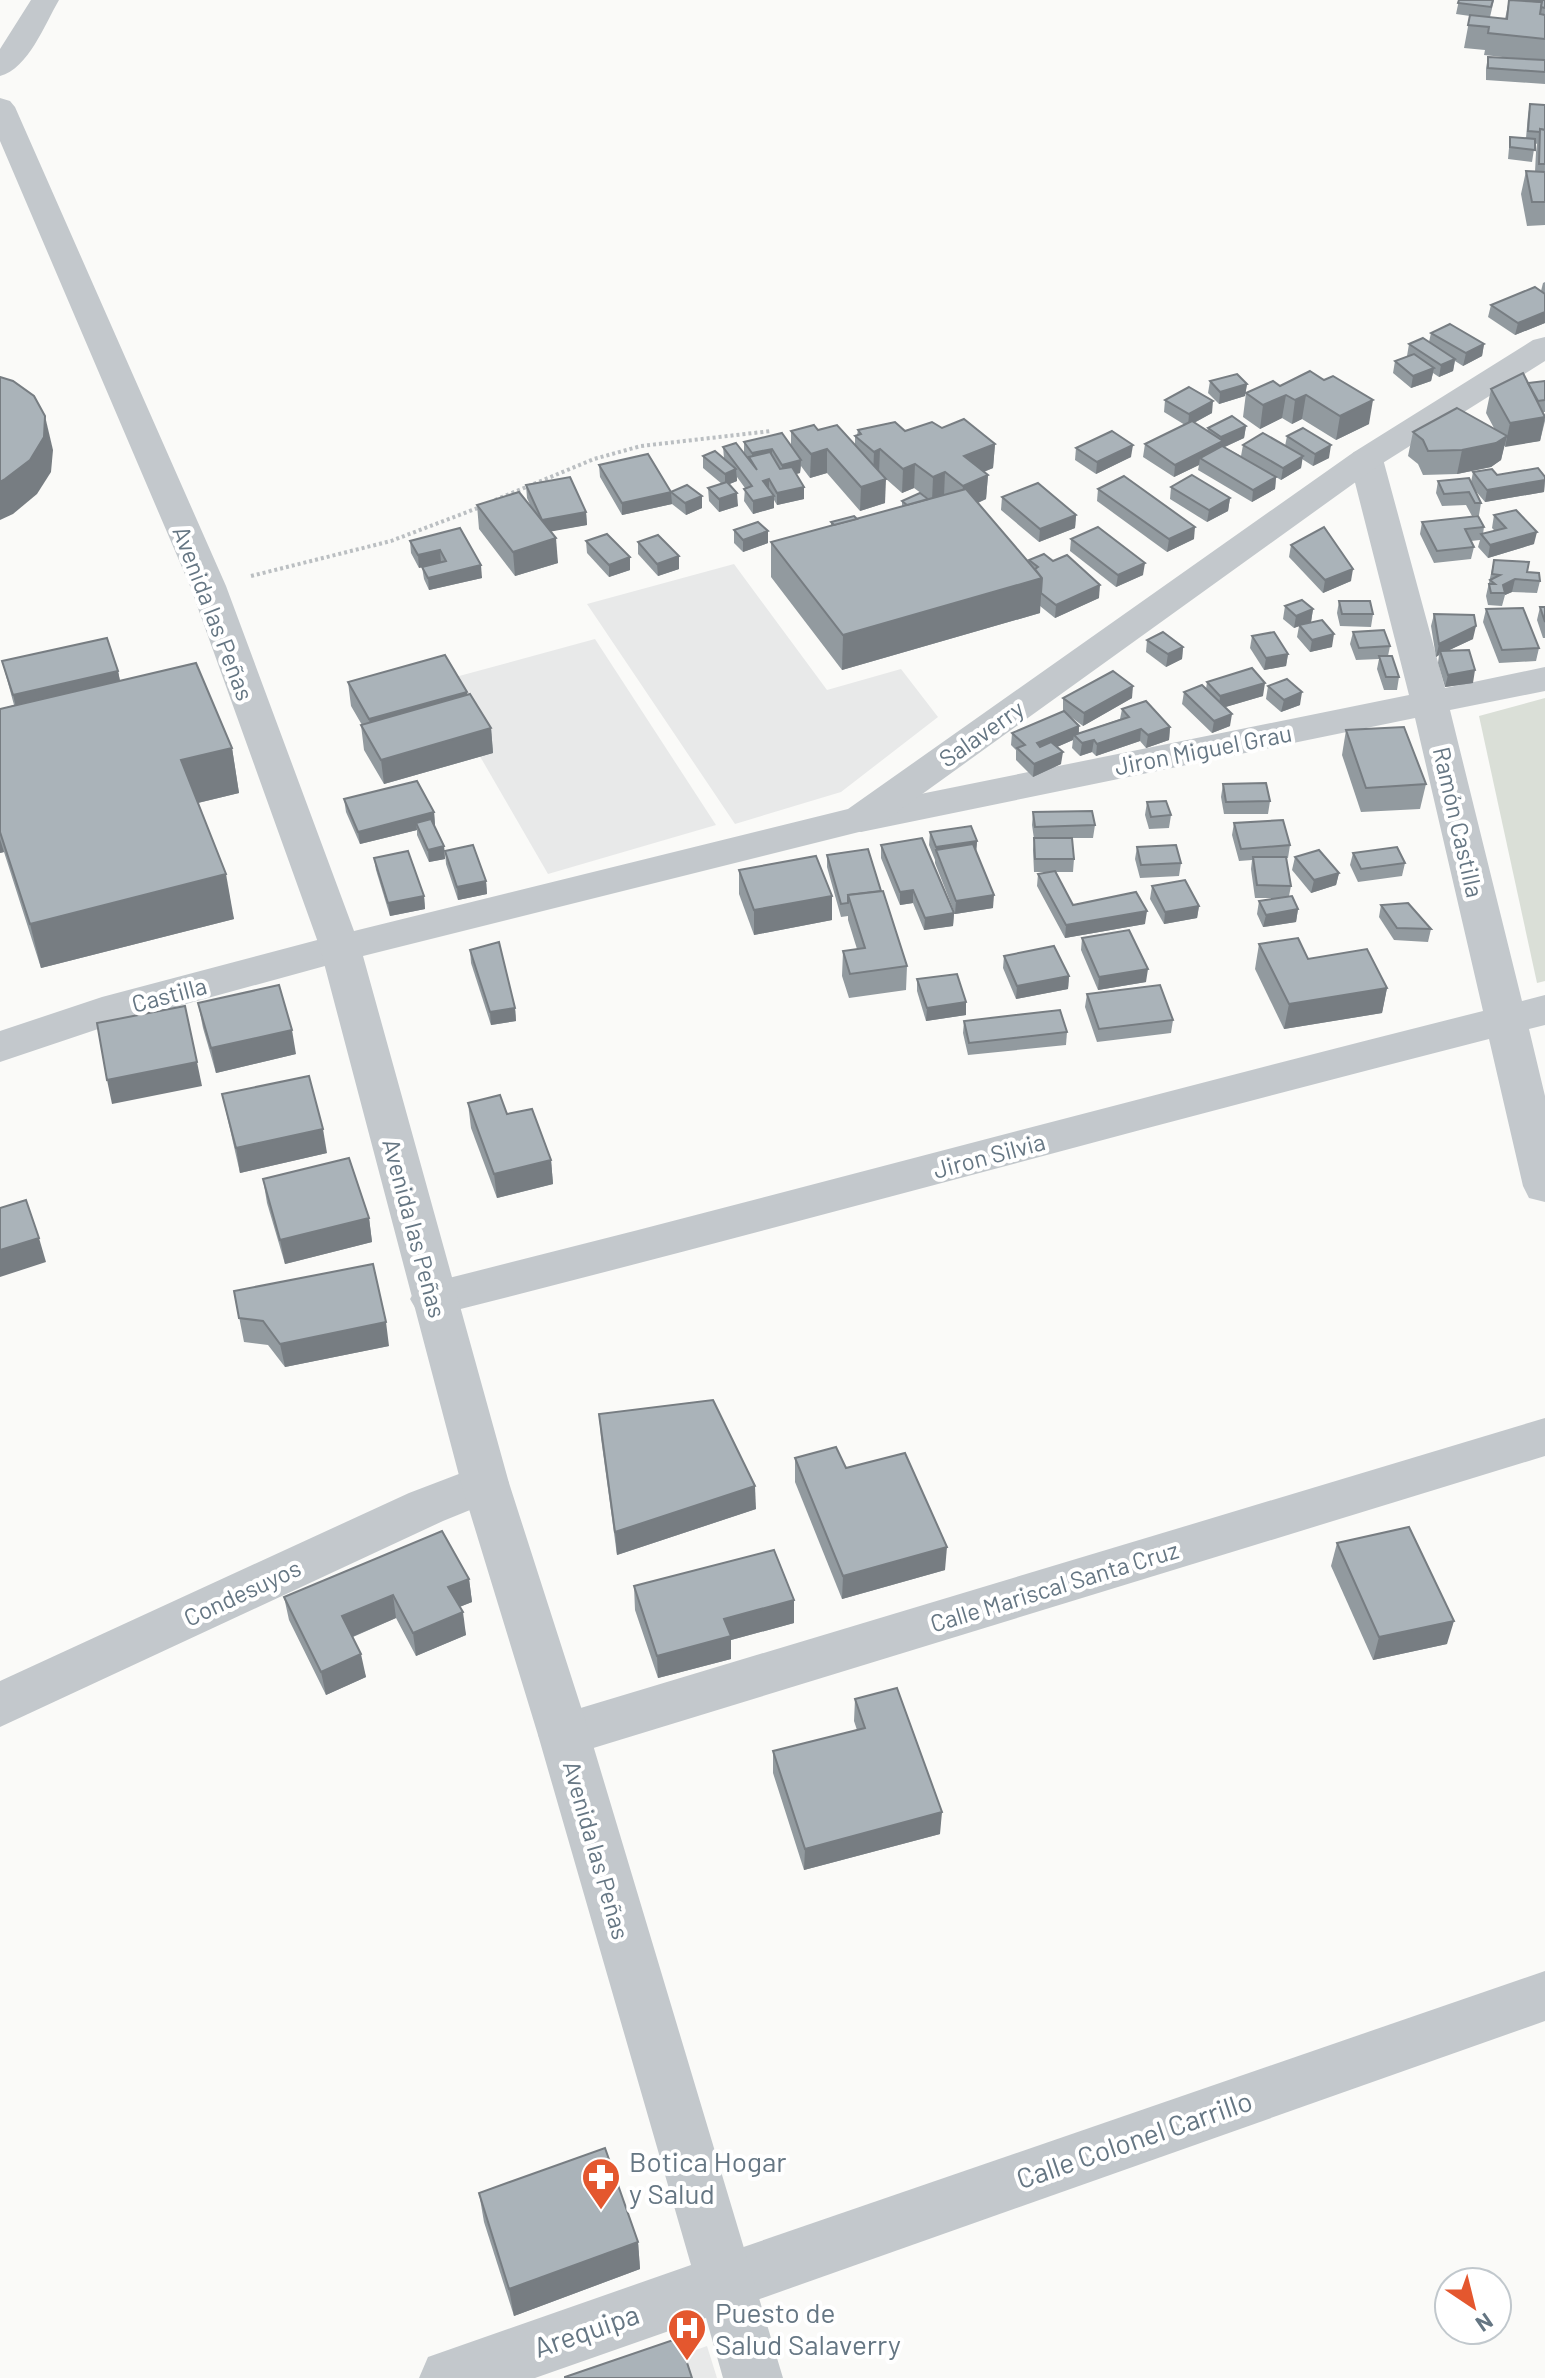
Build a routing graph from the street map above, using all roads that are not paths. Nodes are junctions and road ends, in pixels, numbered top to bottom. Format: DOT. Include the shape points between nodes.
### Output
graph roads {
  1 [pos="45,0"];
  2 [pos="0,67"];
  3 [pos="0,107"];
  4 [pos="1545,347"];
  5 [pos="1366,459"];
  6 [pos="1545,679"];
  7 [pos="1430,703"];
  8 [pos="861,819"];
  9 [pos="340,948"];
  10 [pos="1525,1015"];
  11 [pos="0,1047"];
  12 [pos="1545,1186"];
  13 [pos="433,1299"];
  14 [pos="1545,1437"];
  15 [pos="485,1483"];
  16 [pos="0,1705"];
  17 [pos="564,1735"];
  18 [pos="1545,1996"];
  19 [pos="723,2283"];
  20 [pos="449,2378"];
  21 [pos="753,2378"];
  1 -- 2 [label="street"];
  3 -- 9 [label="street, Avenida las Peñas" via="208,586"];
  4 -- 5 [label="street, Salaverry"];
  5 -- 7 [label="street, Ramón Castilla"];
  5 -- 8 [label="street, Salaverry"];
  6 -- 7 [label="street, Jiron Miguel Grau"];
  7 -- 8 [label="street, Jiron Miguel Grau"];
  7 -- 10 [label="street, Ramón Castilla"];
  8 -- 9 [label="street, Salaverry"];
  9 -- 11 [label="street, Castilla" via="102,1012"];
  9 -- 13 [label="street, Avenida las Peñas"];
  10 -- 12 [label="street, Ramón Castilla"];
  10 -- 13 [label="street, Jiron Silvia"];
  13 -- 15 [label="street, Avenida las Peñas"];
  14 -- 17 [label="street, Calle Mariscal Santa Cruz"];
  15 -- 16 [label="street, Condesuyos"];
  15 -- 17 [label="street, Avenida las Peñas"];
  17 -- 19 [label="street, Avenida las Peñas"];
  18 -- 19 [label="street, Calle Colonel Carrillo"];
  19 -- 20 [label="street, Arequipa"];
  19 -- 21 [label="street, Avenida las Peñas"];
}
